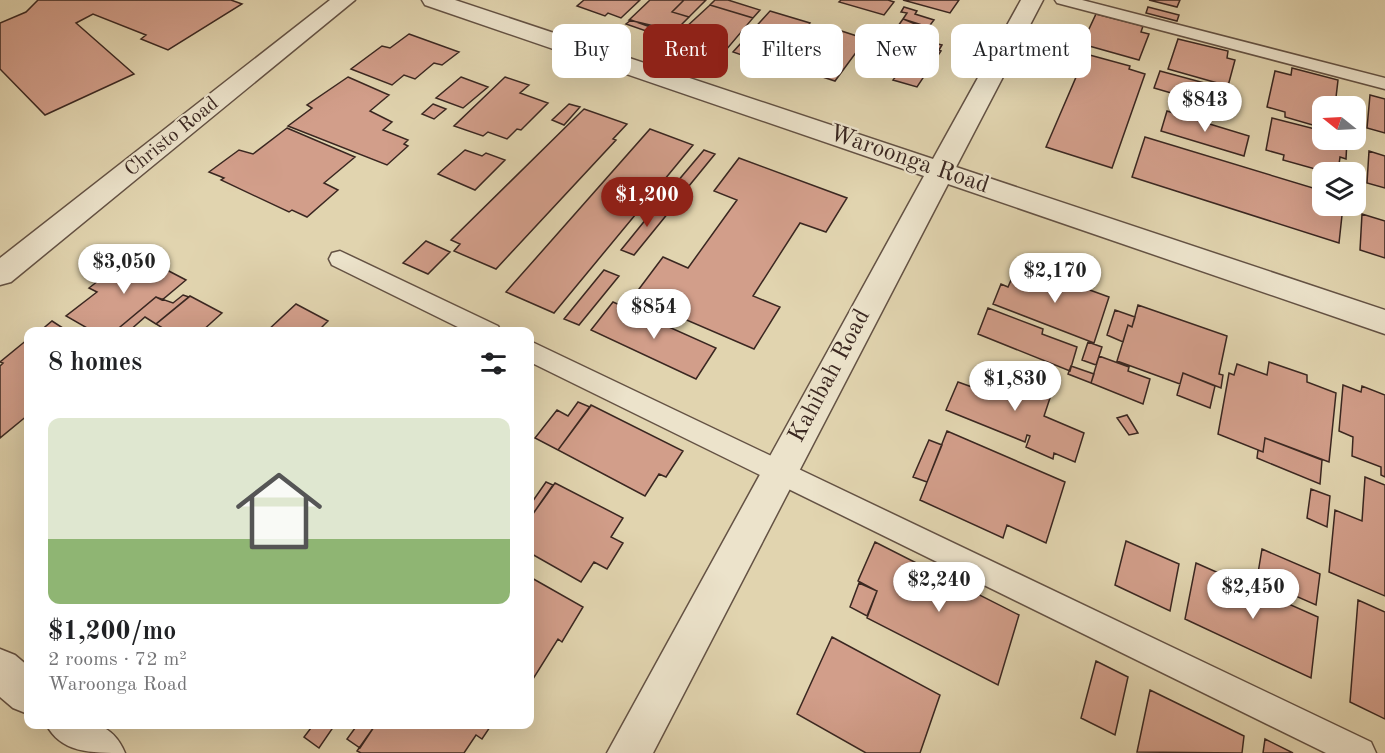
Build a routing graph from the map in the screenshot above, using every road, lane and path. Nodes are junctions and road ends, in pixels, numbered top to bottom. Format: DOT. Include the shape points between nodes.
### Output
graph roads {
  1 [pos="344,0"];
  2 [pos="433,0"];
  3 [pos="1032,0"];
  4 [pos="1063,0"];
  5 [pos="1385,84"];
  6 [pos="942,170"];
  7 [pos="340,259"];
  8 [pos="0,274"];
  9 [pos="1385,322"];
  10 [pos="480,327"];
  11 [pos="534,353"];
  12 [pos="779,471"];
  13 [pos="0,670"];
  14 [pos="24,690"];
  15 [pos="73,729"];
  16 [pos="103,753"];
  17 [pos="629,753"];
  18 [pos="1360,753"];
  1 -- 8 [label="street, Christo Road"];
  2 -- 6 [label="street, Waroonga Road"];
  3 -- 6 [label="street, Kahibah Road"];
  4 -- 5 [label="lane"];
  6 -- 9 [label="street, Waroonga Road"];
  6 -- 12 [label="street, Kahibah Road"];
  7 -- 10 [label="lane"];
  11 -- 12 [label="lane"];
  12 -- 17 [label="street, Kahibah Road"];
  12 -- 18 [label="lane"];
  13 -- 14 [label="street"];
  15 -- 16 [label="street"];
}
